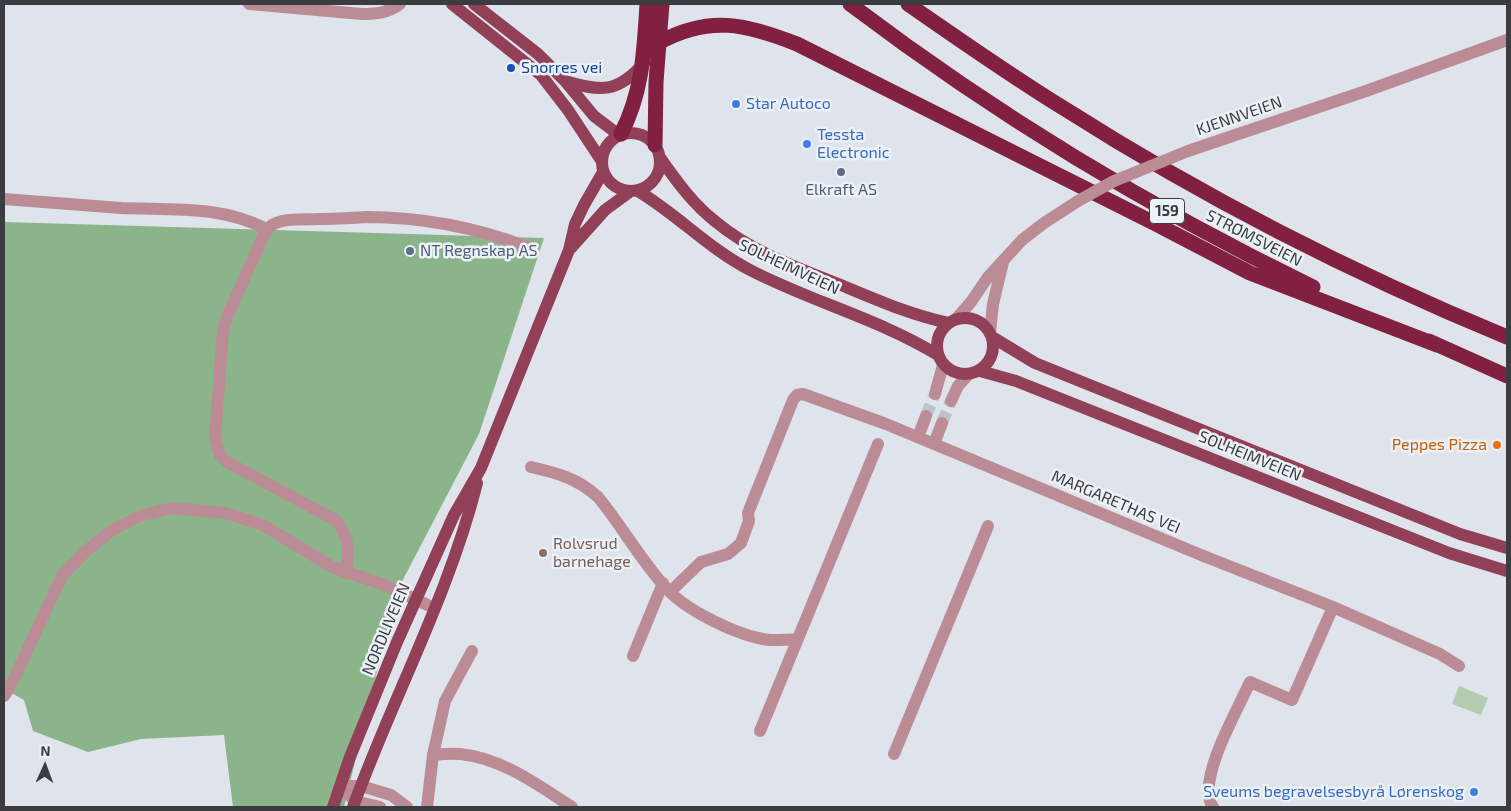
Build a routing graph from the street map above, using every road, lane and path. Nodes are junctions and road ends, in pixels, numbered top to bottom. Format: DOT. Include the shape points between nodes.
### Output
graph roads {
  1 [pos="249,4"];
  2 [pos="400,4"];
  3 [pos="452,4"];
  4 [pos="474,4"];
  5 [pos="647,4"];
  6 [pos="662,4"];
  7 [pos="850,4"];
  8 [pos="908,4"];
  9 [pos="1507,40"];
  10 [pos="660,42"];
  11 [pos="644,63"];
  12 [pos="565,81"];
  13 [pos="620,134"];
  14 [pos="655,145"];
  15 [pos="661,160"];
  16 [pos="602,166"];
  17 [pos="635,191"];
  18 [pos="4,199"];
  19 [pos="267,229"];
  20 [pos="528,247"];
  21 [pos="569,250"];
  22 [pos="1002,262"];
  23 [pos="952,321"];
  24 [pos="991,335"];
  25 [pos="1507,338"];
  26 [pos="1437,345"];
  27 [pos="940,360"];
  28 [pos="974,373"];
  29 [pos="1507,376"];
  30 [pos="935,394"];
  31 [pos="951,401"];
  32 [pos="926,416"];
  33 [pos="942,423"];
  34 [pos="918,437"];
  35 [pos="878,444"];
  36 [pos="934,444"];
  37 [pos="531,467"];
  38 [pos="481,468"];
  39 [pos="988,526"];
  40 [pos="1507,548"];
  41 [pos="1507,571"];
  42 [pos="345,572"];
  43 [pos="666,588"];
  44 [pos="416,599"];
  45 [pos="1333,607"];
  46 [pos="434,608"];
  47 [pos="797,640"];
  48 [pos="472,651"];
  49 [pos="634,656"];
  50 [pos="1458,666"];
  51 [pos="4,696"];
  52 [pos="760,731"];
  53 [pos="894,754"];
  54 [pos="433,755"];
  55 [pos="340,786"];
  56 [pos="361,786"];
  57 [pos="354,804"];
  58 [pos="333,807"];
  59 [pos="380,807"];
  60 [pos="407,807"];
  61 [pos="427,807"];
  62 [pos="572,807"];
  63 [pos="1213,807"];
  1 -- 2 [label="street" via="377,14"];
  3 -- 16 [label="main road" via="541,75 568,110"];
  4 -- 12 [label="main road" via="538,54"];
  5 -- 11 [label="highway"];
  6 -- 10 [label="highway"];
  7 -- 26 [label="highway, STRØMSVEIEN / 159" via="986,99 1128,189 1270,266"];
  8 -- 25 [label="highway, STRØMSVEIEN / 159" via="1066,110 1223,202 1370,276"];
  9 -- 22 [label="street, KJENNVEIEN, bridge" via="1188,151 1114,181 1044,223 1022,240"];
  10 -- 14 [label="highway"];
  10 -- 26 [label="highway" via="689,29 720,25 753,28 797,44 1250,273"];
  11 -- 12 [label="main road" via="633,75 604,89"];
  11 -- 13 [label="highway" via="630,117"];
  12 -- 13 [label="main road" via="594,116"];
  13 -- 14 [label="main road" via="640,134"];
  13 -- 16 [label="main road, NORDLIVEIEN" via="605,148"];
  14 -- 15 [label="main road"];
  15 -- 17 [label="main road, NORDLIVEIEN" via="652,182"];
  15 -- 23 [label="main road, SOLHEIMVEIEN" via="698,206 740,239 780,260 880,301 921,316"];
  16 -- 17 [label="main road" via="611,184"];
  16 -- 21 [label="main road, NORDLIVEIEN" via="575,224"];
  17 -- 21 [label="main road, NORDLIVEIEN" via="605,210"];
  17 -- 27 [label="main road, SOLHEIMVEIEN" via="658,204 733,261 905,336"];
  18 -- 19 [label="street" via="213,212 235,215"];
  19 -- 20 [label="street" via="290,221 418,220 481,231"];
  19 -- 42 [label="street" via="223,331 215,420 216,445 227,462 337,521 343,529 349,553"];
  21 -- 38 [label="main road, NORDLIVEIEN"];
  22 -- 23 [label="street, KJENNVEIEN"];
  22 -- 24 [label="street" via="993,304"];
  23 -- 24 [label="main road" via="972,319"];
  23 -- 27 [label="main road" via="939,334"];
  24 -- 28 [label="main road" via="993,352 990,359"];
  24 -- 40 [label="main road, SOLHEIMVEIEN" via="1036,362 1460,534"];
  26 -- 29 [label="highway, STRØMSVEIEN / 159"];
  27 -- 28 [label="main road" via="954,373"];
  27 -- 30 [label="street"];
  28 -- 31 [label="street" via="958,386"];
  28 -- 41 [label="main road, SOLHEIMVEIEN" via="1016,381 1449,553"];
  32 -- 34 [label="street"];
  33 -- 36 [label="street"];
  34 -- 36 [label="street, MARGARETHAS VEI"];
  34 -- 43 [label="street, MARGARETHAS VEI" via="803,394 797,395 748,513 749,521 740,543 728,554 701,562"];
  35 -- 47 [label="street"];
  36 -- 45 [label="street, MARGARETHAS VEI"];
  37 -- 43 [label="street" via="569,477 598,496"];
  38 -- 44 [label="main road, NORDLIVEIEN" via="454,515"];
  38 -- 46 [label="main road, NORDLIVEIEN" via="468,521"];
  39 -- 53 [label="street"];
  42 -- 44 [label="street"];
  42 -- 51 [label="street" via="263,526 226,513 172,508 142,515 112,530 62,576"];
  43 -- 47 [label="street" via="686,606 741,633 769,640"];
  43 -- 49 [label="street"];
  44 -- 46 [label="street"];
  44 -- 55 [label="main road, NORDLIVEIEN"];
  45 -- 50 [label="street, MARGARETHAS VEI" via="1440,654"];
  45 -- 63 [label="street" via="1292,700 1250,682 1210,779 1208,797"];
  46 -- 56 [label="main road, NORDLIVEIEN"];
  47 -- 52 [label="street"];
  48 -- 54 [label="street" via="445,701"];
  54 -- 61 [label="street"];
  54 -- 62 [label="street" via="459,754 493,761 538,784"];
  55 -- 56 [label="street"];
  55 -- 57 [label="street"];
  55 -- 58 [label="main road, NORDLIVEIEN"];
  56 -- 57 [label="main road, NORDLIVEIEN"];
  56 -- 60 [label="street" via="392,795"];
  57 -- 59 [label="street"];
}
